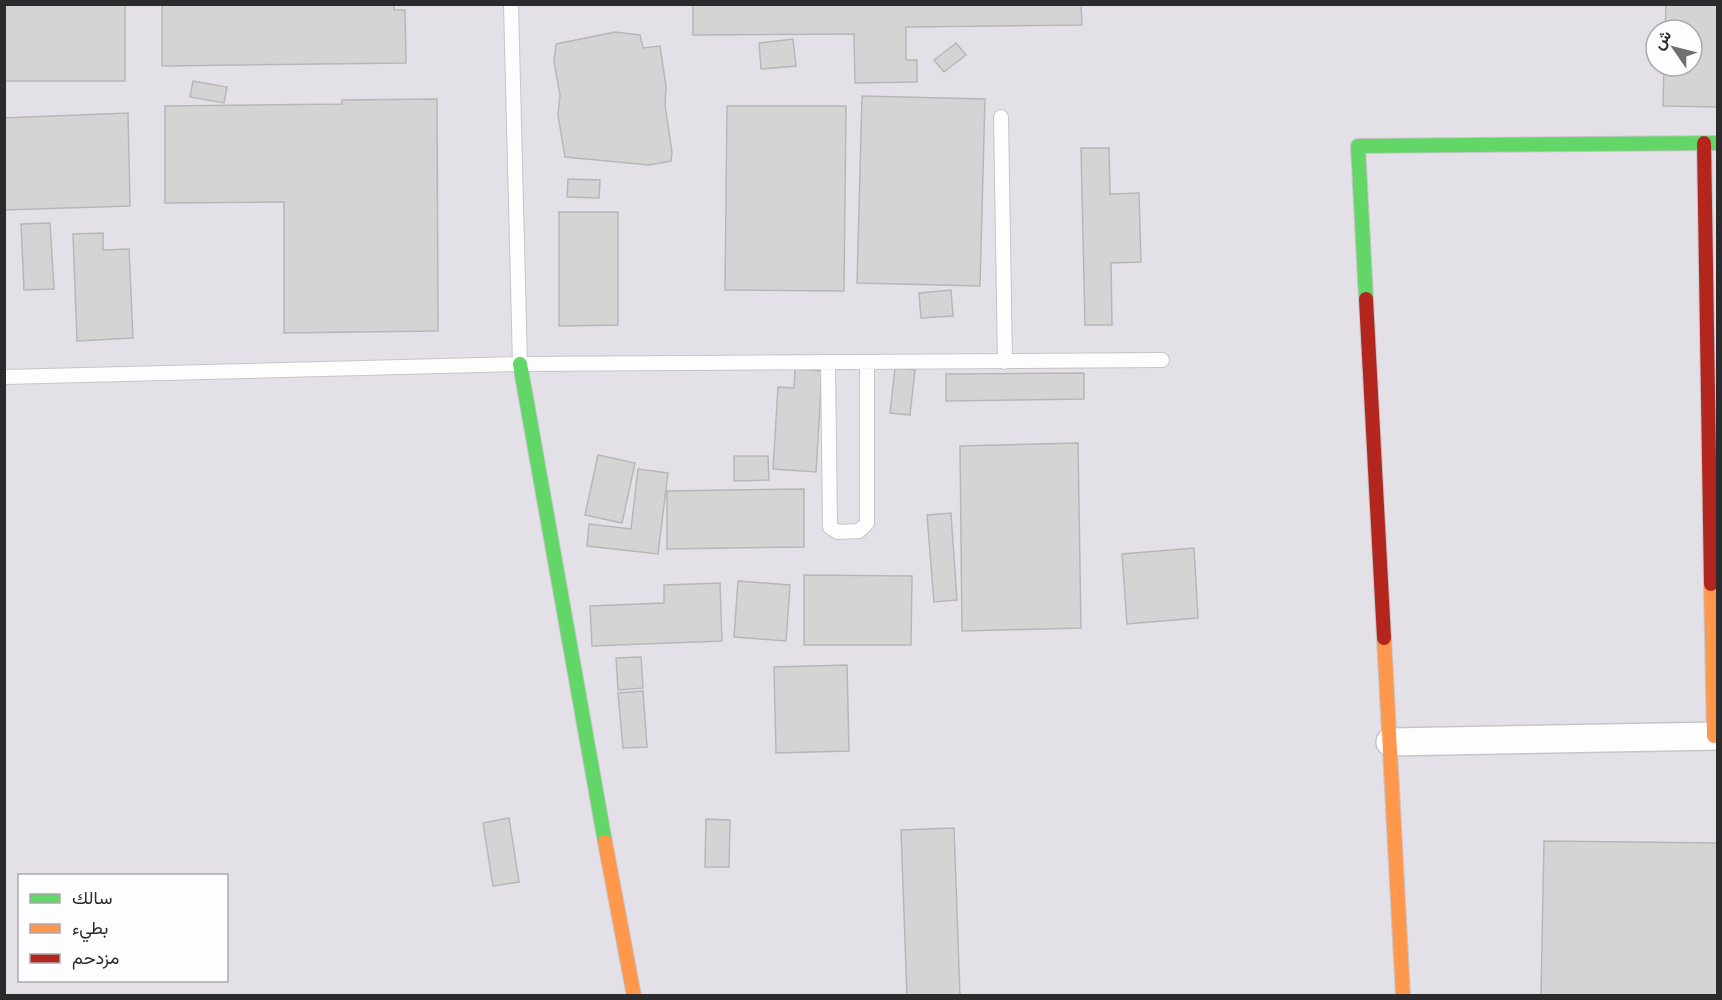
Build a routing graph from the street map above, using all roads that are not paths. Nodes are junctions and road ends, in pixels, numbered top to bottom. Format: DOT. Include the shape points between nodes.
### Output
graph roads {
  1 [pos="511,4"];
  2 [pos="1001,117"];
  3 [pos="1711,143"];
  4 [pos="1162,360"];
  5 [pos="828,362"];
  6 [pos="867,362"];
  7 [pos="1005,362"];
  8 [pos="520,364"];
  9 [pos="4,377"];
  10 [pos="1716,736"];
  11 [pos="1390,742"];
  12 [pos="634,996"];
  13 [pos="1403,996"];
  1 -- 8 [label="lane"];
  2 -- 7 [label="lane"];
  3 -- 10 [label="street"];
  3 -- 11 [label="street" via="1358,146"];
  4 -- 7 [label="lane"];
  5 -- 6 [label="lane"];
  5 -- 6 [label="lane" via="830,527 838,532 859,531 867,523"];
  5 -- 8 [label="lane"];
  6 -- 7 [label="lane"];
  8 -- 9 [label="lane"];
  8 -- 12 [label="street"];
  10 -- 11 [label="street"];
  11 -- 13 [label="street"];
}
